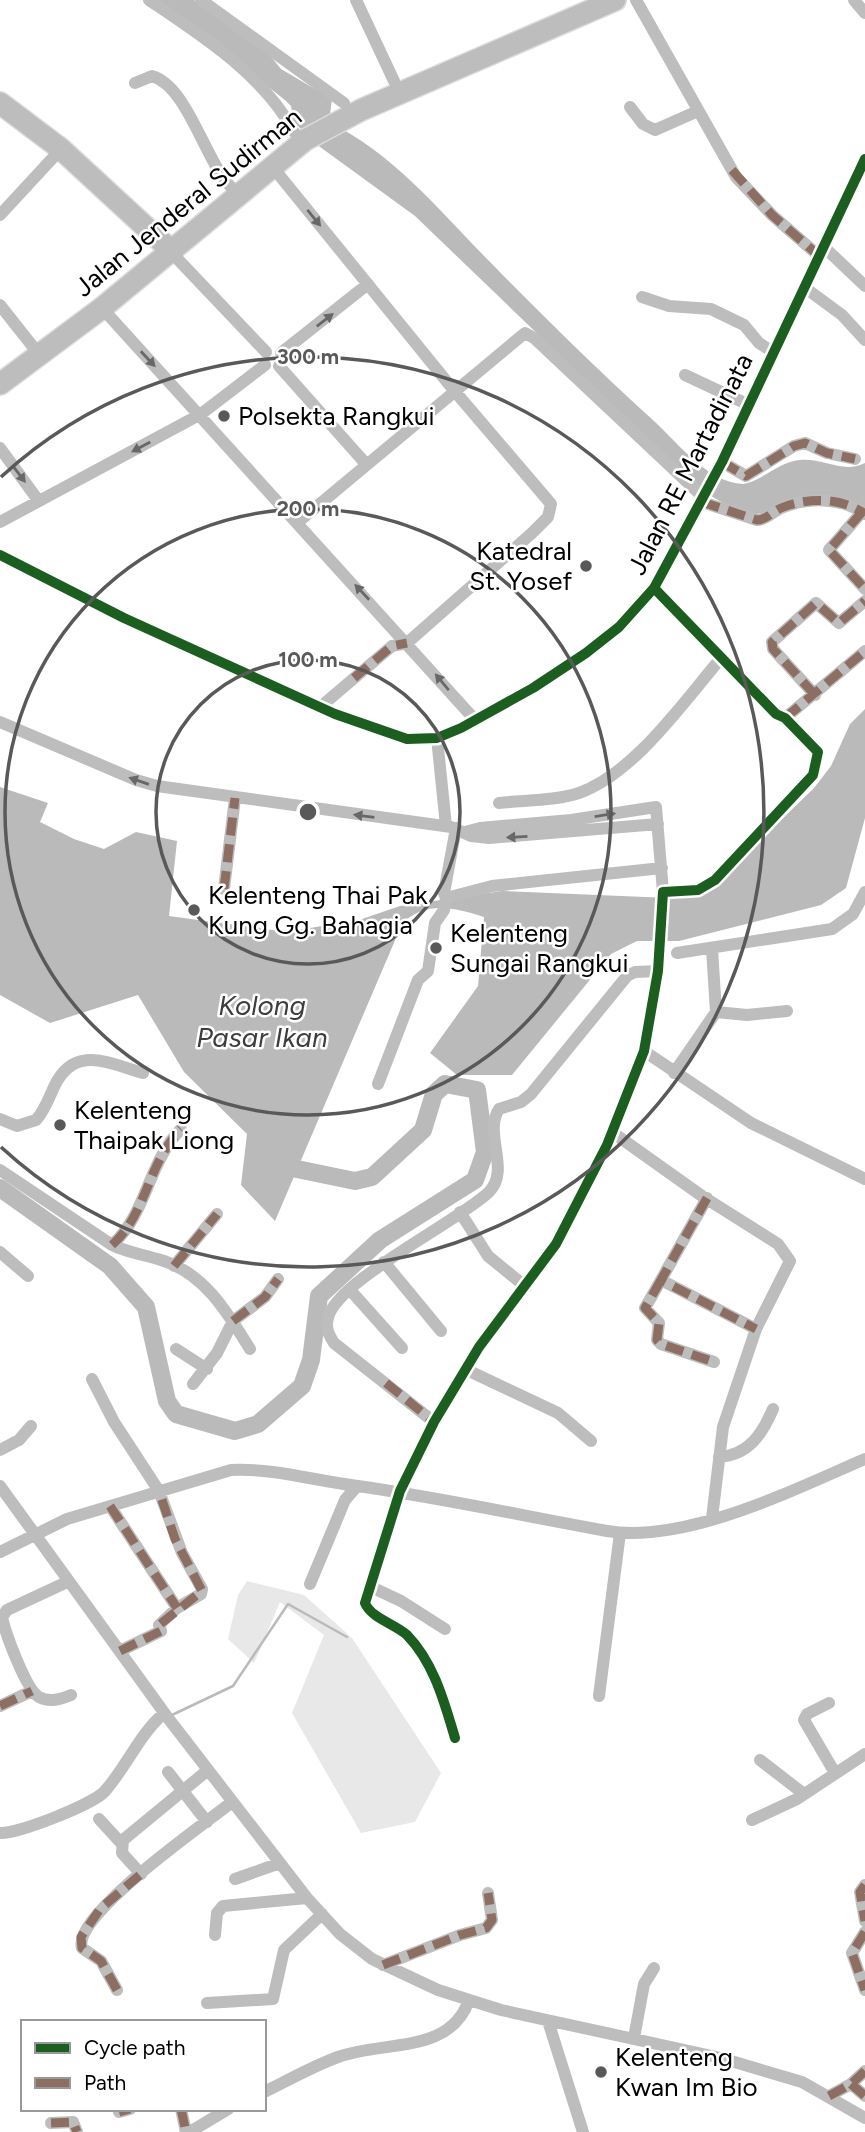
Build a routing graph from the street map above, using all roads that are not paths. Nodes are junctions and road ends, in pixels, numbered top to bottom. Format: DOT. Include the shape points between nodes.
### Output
graph roads {
  1 [pos="149,0"];
  2 [pos="201,0"];
  3 [pos="356,0"];
  4 [pos="585,0"];
  5 [pos="615,0"];
  6 [pos="636,0"];
  7 [pos="854,0"];
  8 [pos="865,13"];
  9 [pos="394,81"];
  10 [pos="135,83"];
  11 [pos="0,103"];
  12 [pos="631,107"];
  13 [pos="339,110"];
  14 [pos="698,111"];
  15 [pos="298,134"];
  16 [pos="61,149"];
  17 [pos="865,159"];
  18 [pos="271,165"];
  19 [pos="861,179"];
  20 [pos="230,186"];
  21 [pos="0,215"];
  22 [pos="167,247"];
  23 [pos="821,251"];
  24 [pos="368,284"];
  25 [pos="865,286"];
  26 [pos="804,287"];
  27 [pos="642,297"];
  28 [pos="0,305"];
  29 [pos="102,308"];
  30 [pos="865,340"];
  31 [pos="33,348"];
  32 [pos="773,352"];
  33 [pos="273,359"];
  34 [pos="0,372"];
  35 [pos="685,375"];
  36 [pos="0,383"];
  37 [pos="454,390"];
  38 [pos="748,405"];
  39 [pos="201,414"];
  40 [pos="0,448"];
  41 [pos="855,459"];
  42 [pos="366,464"];
  43 [pos="719,468"];
  44 [pos="703,499"];
  45 [pos="38,500"];
  46 [pos="863,513"];
  47 [pos="0,522"];
  48 [pos="297,523"];
  49 [pos="0,555"];
  50 [pos="654,588"];
  51 [pos="865,589"];
  52 [pos="865,601"];
  53 [pos="407,643"];
  54 [pos="865,651"];
  55 [pos="722,657"];
  56 [pos="815,695"];
  57 [pos="318,708"];
  58 [pos="466,710"];
  59 [pos="785,719"];
  60 [pos="0,722"];
  61 [pos="476,722"];
  62 [pos="437,738"];
  63 [pos="235,798"];
  64 [pos="499,803"];
  65 [pos="658,824"];
  66 [pos="572,826"];
  67 [pos="455,829"];
  68 [pos="662,868"];
  69 [pos="223,889"];
  70 [pos="865,892"];
  71 [pos="663,893"];
  72 [pos="446,903"];
  73 [pos="712,948"];
  74 [pos="677,953"];
  75 [pos="658,971"];
  76 [pos="787,1011"];
  77 [pos="716,1012"];
  78 [pos="644,1051"];
  79 [pos="143,1073"];
  80 [pos="674,1073"];
  81 [pos="378,1084"];
  82 [pos="0,1119"];
  83 [pos="181,1129"];
  84 [pos="612,1132"];
  85 [pos="0,1170"];
  86 [pos="865,1179"];
  87 [pos="707,1198"];
  88 [pos="460,1212"];
  89 [pos="217,1214"];
  90 [pos="112,1245"];
  91 [pos="0,1252"];
  92 [pos="384,1262"];
  93 [pos="174,1266"];
  94 [pos="28,1276"];
  95 [pos="278,1279"];
  96 [pos="661,1280"];
  97 [pos="526,1287"];
  98 [pos="351,1291"];
  99 [pos="233,1321"];
  100 [pos="756,1329"];
  101 [pos="441,1331"];
  102 [pos="402,1348"];
  103 [pos="176,1349"];
  104 [pos="250,1349"];
  105 [pos="713,1362"];
  106 [pos="207,1369"];
  107 [pos="465,1369"];
  108 [pos="92,1379"];
  109 [pos="194,1384"];
  110 [pos="773,1409"];
  111 [pos="433,1422"];
  112 [pos="32,1426"];
  113 [pos="591,1441"];
  114 [pos="0,1450"];
  115 [pos="719,1457"];
  116 [pos="865,1459"];
  117 [pos="0,1486"];
  118 [pos="357,1486"];
  119 [pos="159,1491"];
  120 [pos="400,1491"];
  121 [pos="110,1506"];
  122 [pos="712,1518"];
  123 [pos="620,1533"];
  124 [pos="33,1536"];
  125 [pos="0,1552"];
  126 [pos="67,1582"];
  127 [pos="310,1584"];
  128 [pos="369,1586"];
  129 [pos="177,1608"];
  130 [pos="446,1629"];
  131 [pos="120,1651"];
  132 [pos="32,1691"];
  133 [pos="71,1695"];
  134 [pos="600,1696"];
  135 [pos="829,1703"];
  136 [pos="0,1706"];
  137 [pos="169,1718"];
  138 [pos="454,1738"];
  139 [pos="865,1754"];
  140 [pos="760,1760"];
  141 [pos="208,1770"];
  142 [pos="168,1772"];
  143 [pos="835,1773"];
  144 [pos="182,1792"];
  145 [pos="804,1794"];
  146 [pos="232,1801"];
  147 [pos="99,1819"];
  148 [pos="752,1820"];
  149 [pos="207,1822"];
  150 [pos="0,1833"];
  151 [pos="121,1843"];
  152 [pos="280,1863"];
  153 [pos="141,1874"];
  154 [pos="234,1879"];
  155 [pos="865,1885"];
  156 [pos="488,1893"];
  157 [pos="307,1898"];
  158 [pos="322,1914"];
  159 [pos="865,1921"];
  160 [pos="865,1932"];
  161 [pos="215,1935"];
  162 [pos="383,1965"];
  163 [pos="654,1968"];
  164 [pos="117,1990"];
  165 [pos="865,1990"];
  166 [pos="469,2000"];
  167 [pos="207,2003"];
  168 [pos="548,2021"];
  169 [pos="634,2038"];
  170 [pos="865,2071"];
  171 [pos="851,2084"];
  172 [pos="266,2091"];
  173 [pos="830,2096"];
  174 [pos="865,2096"];
  175 [pos="182,2111"];
  176 [pos="225,2111"];
  177 [pos="865,2118"];
  178 [pos="51,2123"];
  179 [pos="77,2132"];
  180 [pos="188,2132"];
  181 [pos="583,2132"];
  1 -- 15 [label="street" via="194,30 270,95"];
  2 -- 13 [label="street"];
  3 -- 9 [label="street"];
  4 -- 9 [label="highway, Jalan Jenderal Sudirman"];
  5 -- 13 [label="highway, Jalan Jenderal Sudirman"];
  6 -- 14 [label="street"];
  7 -- 8 [label="street"];
  9 -- 13 [label="highway, Jalan Jenderal Sudirman"];
  10 -- 20 [label="street" via="152,76 172,89 214,167"];
  11 -- 16 [label="highway"];
  12 -- 14 [label="street" via="643,124 655,130"];
  13 -- 15 [label="highway, Jalan Jenderal Sudirman"];
  14 -- 23 [label="street" via="740,182"];
  15 -- 18 [label="highway, Jalan Jenderal Sudirman"];
  15 -- 20 [label="highway, Jalan Jenderal Sudirman"];
  16 -- 21 [label="street"];
  16 -- 22 [label="highway"];
  17 -- 19 [label="street, Jalan RE Martadinata"];
  18 -- 22 [label="highway, Jalan Jenderal Sudirman"];
  18 -- 24 [label="street, one-way"];
  19 -- 23 [label="street, Jalan RE Martadinata"];
  20 -- 22 [label="highway, Jalan Jenderal Sudirman"];
  22 -- 29 [label="highway, Jalan Jenderal Sudirman"];
  22 -- 31 [label="highway, Jalan Jenderal Sudirman"];
  22 -- 33 [label="street"];
  23 -- 25 [label="street"];
  23 -- 26 [label="street, Jalan RE Martadinata"];
  33 -- 24 [label="street, one-way"];
  24 -- 37 [label="street"];
  26 -- 30 [label="street" via="842,315"];
  26 -- 32 [label="street, Jalan RE Martadinata"];
  27 -- 32 [label="street" via="669,306 711,309 744,325"];
  28 -- 31 [label="street"];
  29 -- 36 [label="highway, Jalan Jenderal Sudirman"];
  29 -- 39 [label="street, one-way"];
  31 -- 34 [label="highway, Jalan Jenderal Sudirman"];
  32 -- 38 [label="street, Jalan RE Martadinata"];
  33 -- 39 [label="street"];
  33 -- 42 [label="street"];
  35 -- 38 [label="street"];
  37 -- 42 [label="street"];
  37 -- 44 [label="street" via="520,335 530,334"];
  37 -- 53 [label="street" via="551,504 548,517 532,533"];
  38 -- 43 [label="street, Jalan RE Martadinata"];
  39 -- 45 [label="street, one-way"];
  39 -- 48 [label="street"];
  40 -- 45 [label="street, one-way"];
  41 -- 43 [label="street" via="805,443 746,476"];
  42 -- 48 [label="street"];
  43 -- 44 [label="street, Jalan RE Martadinata"];
  44 -- 46 [label="street" via="757,520 807,502 843,502"];
  44 -- 50 [label="street, Jalan RE Martadinata"];
  45 -- 47 [label="street"];
  46 -- 51 [label="street" via="829,550"];
  53 -- 48 [label="street, one-way"];
  49 -- 57 [label="street"];
  50 -- 55 [label="street"];
  50 -- 61 [label="street, Jalan RE Martadinata" via="619,627 586,653"];
  52 -- 56 [label="street" via="839,623 816,603 772,642 773,649"];
  53 -- 57 [label="street" via="392,646"];
  58 -- 53 [label="street, one-way"];
  54 -- 56 [label="street"];
  55 -- 59 [label="street"];
  55 -- 64 [label="street" via="651,738 604,780 570,795"];
  56 -- 59 [label="street"];
  57 -- 62 [label="street" via="400,738"];
  58 -- 61 [label="street"];
  58 -- 62 [label="street"];
  59 -- 71 [label="street" via="818,752 813,775 715,880 698,890"];
  63 -- 60 [label="street, one-way" via="136,780"];
  61 -- 62 [label="street, Jalan RE Martadinata"];
  62 -- 67 [label="street"];
  67 -- 63 [label="street, one-way"];
  63 -- 69 [label="street"];
  65 -- 66 [label="street"];
  66 -- 65 [label="street, one-way" via="656,807"];
  65 -- 68 [label="street"];
  66 -- 67 [label="street"];
  67 -- 72 [label="street"];
  68 -- 71 [label="street"];
  68 -- 72 [label="street" via="492,886"];
  70 -- 73 [label="street" via="853,914 832,929"];
  71 -- 75 [label="street"];
  72 -- 81 [label="street" via="435,923 428,971 418,980"];
  73 -- 74 [label="street"];
  73 -- 77 [label="street"];
  75 -- 78 [label="street"];
  75 -- 88 [label="street" via="635,971 627,976 531,1094 499,1110 494,1119 496,1180 490,1191"];
  76 -- 77 [label="street"];
  77 -- 80 [label="street"];
  78 -- 80 [label="street"];
  78 -- 84 [label="street"];
  79 -- 82 [label="street" via="93,1058 83,1060 68,1067 58,1079 36,1120 17,1126"];
  80 -- 86 [label="street" via="751,1123"];
  83 -- 90 [label="street" via="167,1143 125,1233"];
  84 -- 87 [label="street"];
  84 -- 97 [label="street" via="569,1223"];
  85 -- 90 [label="street"];
  87 -- 96 [label="street"];
  87 -- 100 [label="street" via="788,1255 789,1267"];
  88 -- 92 [label="street"];
  88 -- 97 [label="street" via="488,1256"];
  89 -- 93 [label="street"];
  90 -- 93 [label="street"];
  91 -- 94 [label="street"];
  92 -- 98 [label="street"];
  92 -- 101 [label="street"];
  93 -- 99 [label="street" via="201,1283"];
  95 -- 99 [label="street" via="265,1297"];
  96 -- 100 [label="street"];
  96 -- 105 [label="street" via="645,1308 659,1323 657,1340"];
  97 -- 107 [label="street"];
  98 -- 102 [label="street"];
  98 -- 111 [label="street" via="332,1307 327,1332 334,1343"];
  99 -- 104 [label="street"];
  99 -- 106 [label="street"];
  100 -- 115 [label="street" via="723,1427"];
  103 -- 106 [label="street"];
  106 -- 109 [label="street"];
  107 -- 111 [label="street"];
  107 -- 113 [label="street" via="558,1413"];
  108 -- 119 [label="street"];
  110 -- 115 [label="street" via="764,1429 745,1450"];
  111 -- 120 [label="street"];
  112 -- 114 [label="street"];
  115 -- 122 [label="street"];
  116 -- 122 [label="street"];
  117 -- 124 [label="street"];
  118 -- 119 [label="street" via="257,1469 231,1470"];
  118 -- 120 [label="street"];
  118 -- 127 [label="street" via="345,1500"];
  119 -- 121 [label="street"];
  119 -- 129 [label="street" via="181,1553 202,1589"];
  120 -- 123 [label="street"];
  120 -- 128 [label="street"];
  121 -- 124 [label="street"];
  121 -- 129 [label="street"];
  122 -- 123 [label="street" via="667,1531"];
  123 -- 134 [label="street"];
  124 -- 125 [label="street"];
  124 -- 126 [label="street"];
  126 -- 131 [label="street"];
  126 -- 132 [label="street" via="7,1610 2,1617"];
  128 -- 130 [label="street"];
  128 -- 138 [label="street" via="366,1607 407,1636 429,1665"];
  129 -- 131 [label="street" via="159,1625 161,1631"];
  131 -- 137 [label="street"];
  132 -- 133 [label="street" via="46,1699"];
  132 -- 136 [label="street"];
  135 -- 143 [label="street" via="804,1720"];
  137 -- 141 [label="street"];
  137 -- 150 [label="street" via="146,1731 103,1793 33,1826"];
  139 -- 143 [label="street"];
  140 -- 145 [label="street"];
  141 -- 144 [label="street"];
  141 -- 146 [label="street"];
  142 -- 144 [label="street"];
  143 -- 145 [label="street"];
  144 -- 149 [label="street"];
  144 -- 151 [label="street"];
  145 -- 148 [label="street"];
  146 -- 149 [label="street"];
  146 -- 152 [label="street"];
  147 -- 151 [label="street"];
  149 -- 153 [label="street"];
  151 -- 153 [label="street" via="127,1860"];
  152 -- 154 [label="street"];
  152 -- 157 [label="street"];
  153 -- 164 [label="street" via="100,1909 81,1937 82,1948 101,1961"];
  155 -- 159 [label="street" via="860,1892"];
  156 -- 162 [label="street" via="492,1920 486,1928"];
  157 -- 158 [label="street"];
  157 -- 161 [label="street" via="223,1906"];
  158 -- 162 [label="street" via="340,1934"];
  158 -- 167 [label="street" via="284,1950 273,1999"];
  160 -- 165 [label="street" via="852,1953"];
  162 -- 166 [label="street"];
  163 -- 169 [label="street" via="644,1983"];
  166 -- 168 [label="street"];
  166 -- 172 [label="street" via="464,2015 446,2032 337,2057"];
  168 -- 169 [label="street"];
  168 -- 181 [label="street"];
  169 -- 173 [label="street" via="791,2078"];
  170 -- 171 [label="street"];
  171 -- 173 [label="street"];
  171 -- 174 [label="street"];
  173 -- 177 [label="street"];
  175 -- 180 [label="street"];
  176 -- 180 [label="street"];
  178 -- 179 [label="street" via="73,2122"];
}
